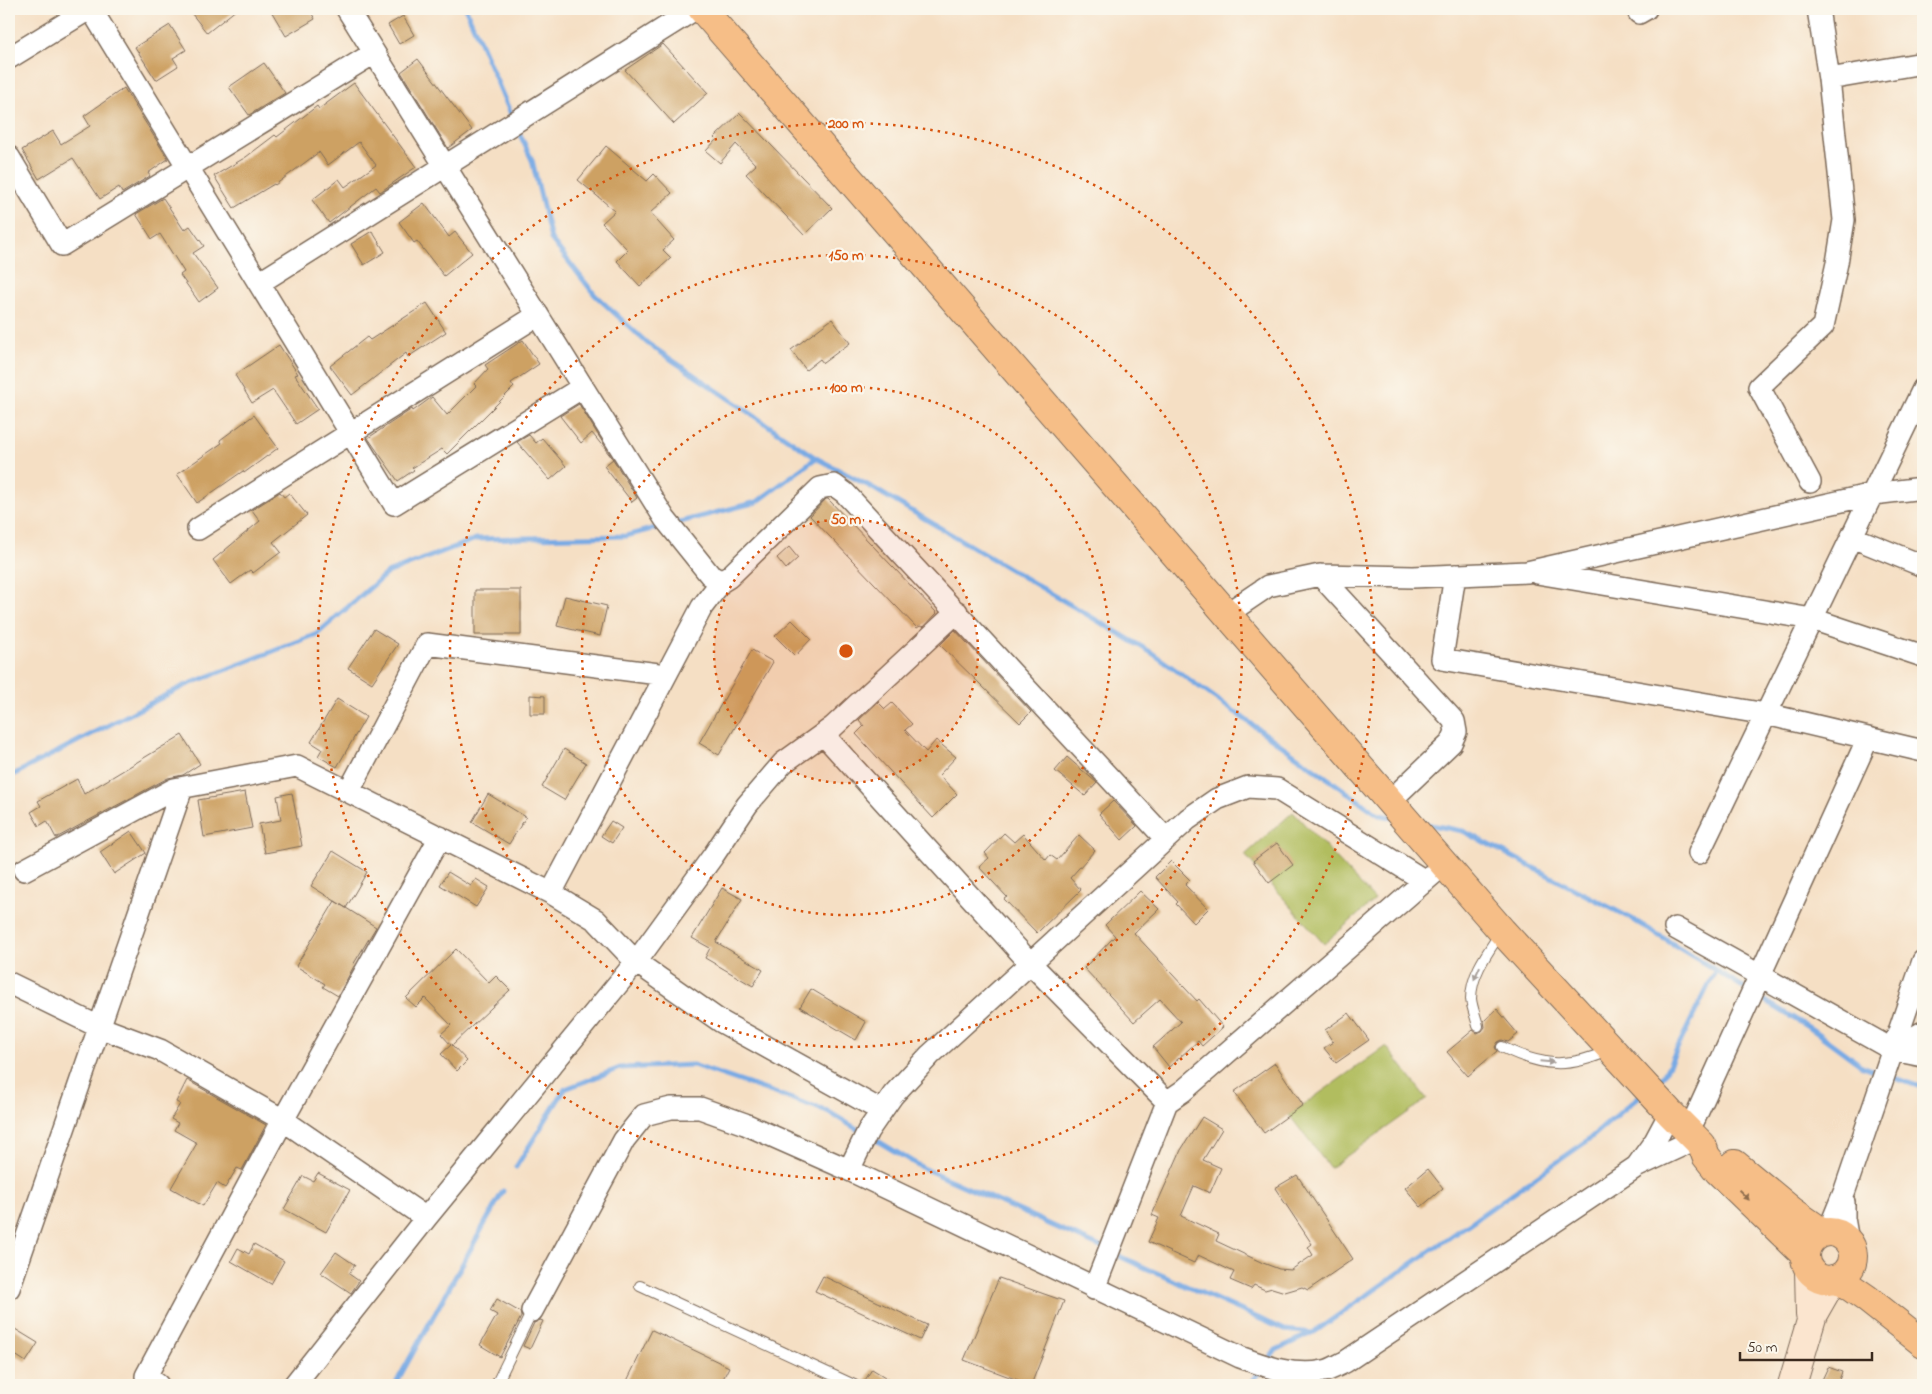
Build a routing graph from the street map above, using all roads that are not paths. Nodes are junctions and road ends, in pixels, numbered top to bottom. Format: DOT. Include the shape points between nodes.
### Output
graph roads {
  1 [pos="90,9"];
  2 [pos="347,9"];
  3 [pos="695,9"];
  4 [pos="702,9"];
  5 [pos="1818,9"];
  6 [pos="374,52"];
  7 [pos="9,58"];
  8 [pos="1923,63"];
  9 [pos="1829,78"];
  10 [pos="9,157"];
  11 [pos="445,166"];
  12 [pos="188,167"];
  13 [pos="259,283"];
  14 [pos="538,315"];
  15 [pos="583,387"];
  16 [pos="1923,389"];
  17 [pos="350,433"];
  18 [pos="1810,482"];
  19 [pos="1923,488"];
  20 [pos="1873,494"];
  21 [pos="198,529"];
  22 [pos="1852,537"];
  23 [pos="1923,566"];
  24 [pos="1527,572"];
  25 [pos="1320,575"];
  26 [pos="1455,575"];
  27 [pos="721,582"];
  28 [pos="957,612"];
  29 [pos="1228,613"];
  30 [pos="1812,619"];
  31 [pos="1923,656"];
  32 [pos="666,675"];
  33 [pos="1766,714"];
  34 [pos="823,734"];
  35 [pos="1868,738"];
  36 [pos="1923,751"];
  37 [pos="182,788"];
  38 [pos="349,791"];
  39 [pos="1390,801"];
  40 [pos="440,837"];
  41 [pos="1166,839"];
  42 [pos="1699,853"];
  43 [pos="1445,864"];
  44 [pos="24,870"];
  45 [pos="1425,882"];
  46 [pos="550,894"];
  47 [pos="1675,928"];
  48 [pos="1502,931"];
  49 [pos="1923,961"];
  50 [pos="636,962"];
  51 [pos="1031,964"];
  52 [pos="1759,976"];
  53 [pos="9,983"];
  54 [pos="1478,1026"];
  55 [pos="99,1027"];
  56 [pos="1923,1032"];
  57 [pos="1502,1047"];
  58 [pos="1612,1049"];
  59 [pos="1893,1050"];
  60 [pos="1923,1056"];
  61 [pos="1167,1102"];
  62 [pos="882,1111"];
  63 [pos="283,1120"];
  64 [pos="1689,1132"];
  65 [pos="1636,1167"];
  66 [pos="849,1170"];
  67 [pos="426,1218"];
  68 [pos="1831,1245"];
  69 [pos="640,1286"];
  70 [pos="9,1288"];
  71 [pos="1094,1289"];
  72 [pos="532,1311"];
  73 [pos="1923,1319"];
  74 [pos="1923,1343"];
  75 [pos="1325,1378"];
  76 [pos="158,1385"];
  77 [pos="294,1385"];
  78 [pos="496,1385"];
  79 [pos="854,1385"];
  80 [pos="1792,1385"];
  1 -- 7 [label="street"];
  1 -- 12 [label="street"];
  2 -- 6 [label="street"];
  3 -- 11 [label="street"];
  4 -- 29 [label="main road"];
  5 -- 9 [label="street"];
  6 -- 11 [label="street"];
  6 -- 12 [label="street"];
  8 -- 9 [label="street"];
  9 -- 18 [label="street" via="1844,220 1823,326 1759,387"];
  10 -- 12 [label="street" via="62,245"];
  11 -- 13 [label="street"];
  11 -- 14 [label="street"];
  12 -- 13 [label="street"];
  13 -- 17 [label="street"];
  14 -- 15 [label="street"];
  14 -- 17 [label="street"];
  15 -- 17 [label="street" via="394,504"];
  15 -- 27 [label="street" via="665,519 710,575"];
  16 -- 20 [label="street"];
  17 -- 21 [label="street"];
  19 -- 20 [label="street"];
  20 -- 22 [label="street"];
  20 -- 24 [label="street"];
  22 -- 23 [label="street"];
  22 -- 30 [label="street"];
  24 -- 26 [label="street"];
  24 -- 30 [label="street"];
  25 -- 26 [label="street"];
  25 -- 29 [label="street" via="1268,586"];
  25 -- 39 [label="street" via="1454,720 1456,732 1451,744"];
  26 -- 33 [label="street" via="1442,659"];
  27 -- 28 [label="street" via="820,488 834,485 846,493"];
  27 -- 32 [label="street" via="702,607"];
  28 -- 34 [label="street"];
  28 -- 41 [label="street"];
  29 -- 39 [label="main road"];
  30 -- 31 [label="street"];
  30 -- 33 [label="street"];
  32 -- 38 [label="street" via="427,644"];
  32 -- 46 [label="street"];
  33 -- 35 [label="street"];
  33 -- 42 [label="street"];
  34 -- 50 [label="street" via="783,763 747,804 714,856"];
  34 -- 51 [label="street"];
  35 -- 36 [label="street"];
  35 -- 52 [label="street"];
  37 -- 38 [label="street" via="297,766"];
  37 -- 44 [label="street" via="174,789"];
  37 -- 55 [label="street"];
  38 -- 40 [label="street"];
  39 -- 43 [label="main road"];
  40 -- 46 [label="street"];
  40 -- 63 [label="street"];
  41 -- 45 [label="street" via="1217,799 1248,787 1277,789"];
  41 -- 51 [label="street"];
  43 -- 45 [label="street"];
  43 -- 48 [label="main road"];
  45 -- 61 [label="street"];
  46 -- 50 [label="street" via="596,920"];
  47 -- 52 [label="street"];
  48 -- 54 [label="lane, one-way" via="1473,980 1471,1000"];
  48 -- 58 [label="main road"];
  49 -- 59 [label="street"];
  50 -- 62 [label="street" via="720,1021"];
  50 -- 67 [label="street"];
  51 -- 61 [label="street"];
  51 -- 62 [label="street" via="930,1055"];
  52 -- 59 [label="street"];
  52 -- 64 [label="street"];
  53 -- 55 [label="street"];
  55 -- 63 [label="street" via="160,1050"];
  55 -- 70 [label="street"];
  56 -- 59 [label="street"];
  57 -- 58 [label="lane, one-way" via="1545,1063 1568,1063"];
  58 -- 64 [label="main road"];
  59 -- 60 [label="street"];
  59 -- 68 [label="street"];
  61 -- 71 [label="street"];
  62 -- 66 [label="street"];
  63 -- 67 [label="street"];
  63 -- 76 [label="street" via="146,1376"];
  64 -- 65 [label="street"];
  64 -- 65 [label="street" via="1655,1140"];
  64 -- 68 [label="main road, one-way" via="1718,1171"];
  64 -- 68 [label="main road" via="1729,1158 1792,1211 1812,1214"];
  65 -- 75 [label="street"];
  66 -- 71 [label="street"];
  66 -- 72 [label="street" via="745,1124 700,1108 671,1108 644,1115 624,1140"];
  67 -- 77 [label="street"];
  68 -- 73 [label="main road" via="1874,1283"];
  68 -- 74 [label="main road" via="1861,1294"];
  68 -- 80 [label="street" via="1810,1298 1809,1327"];
  69 -- 79 [label="lane"];
  71 -- 75 [label="street" via="1254,1362 1277,1370"];
  72 -- 78 [label="lane"];
}
